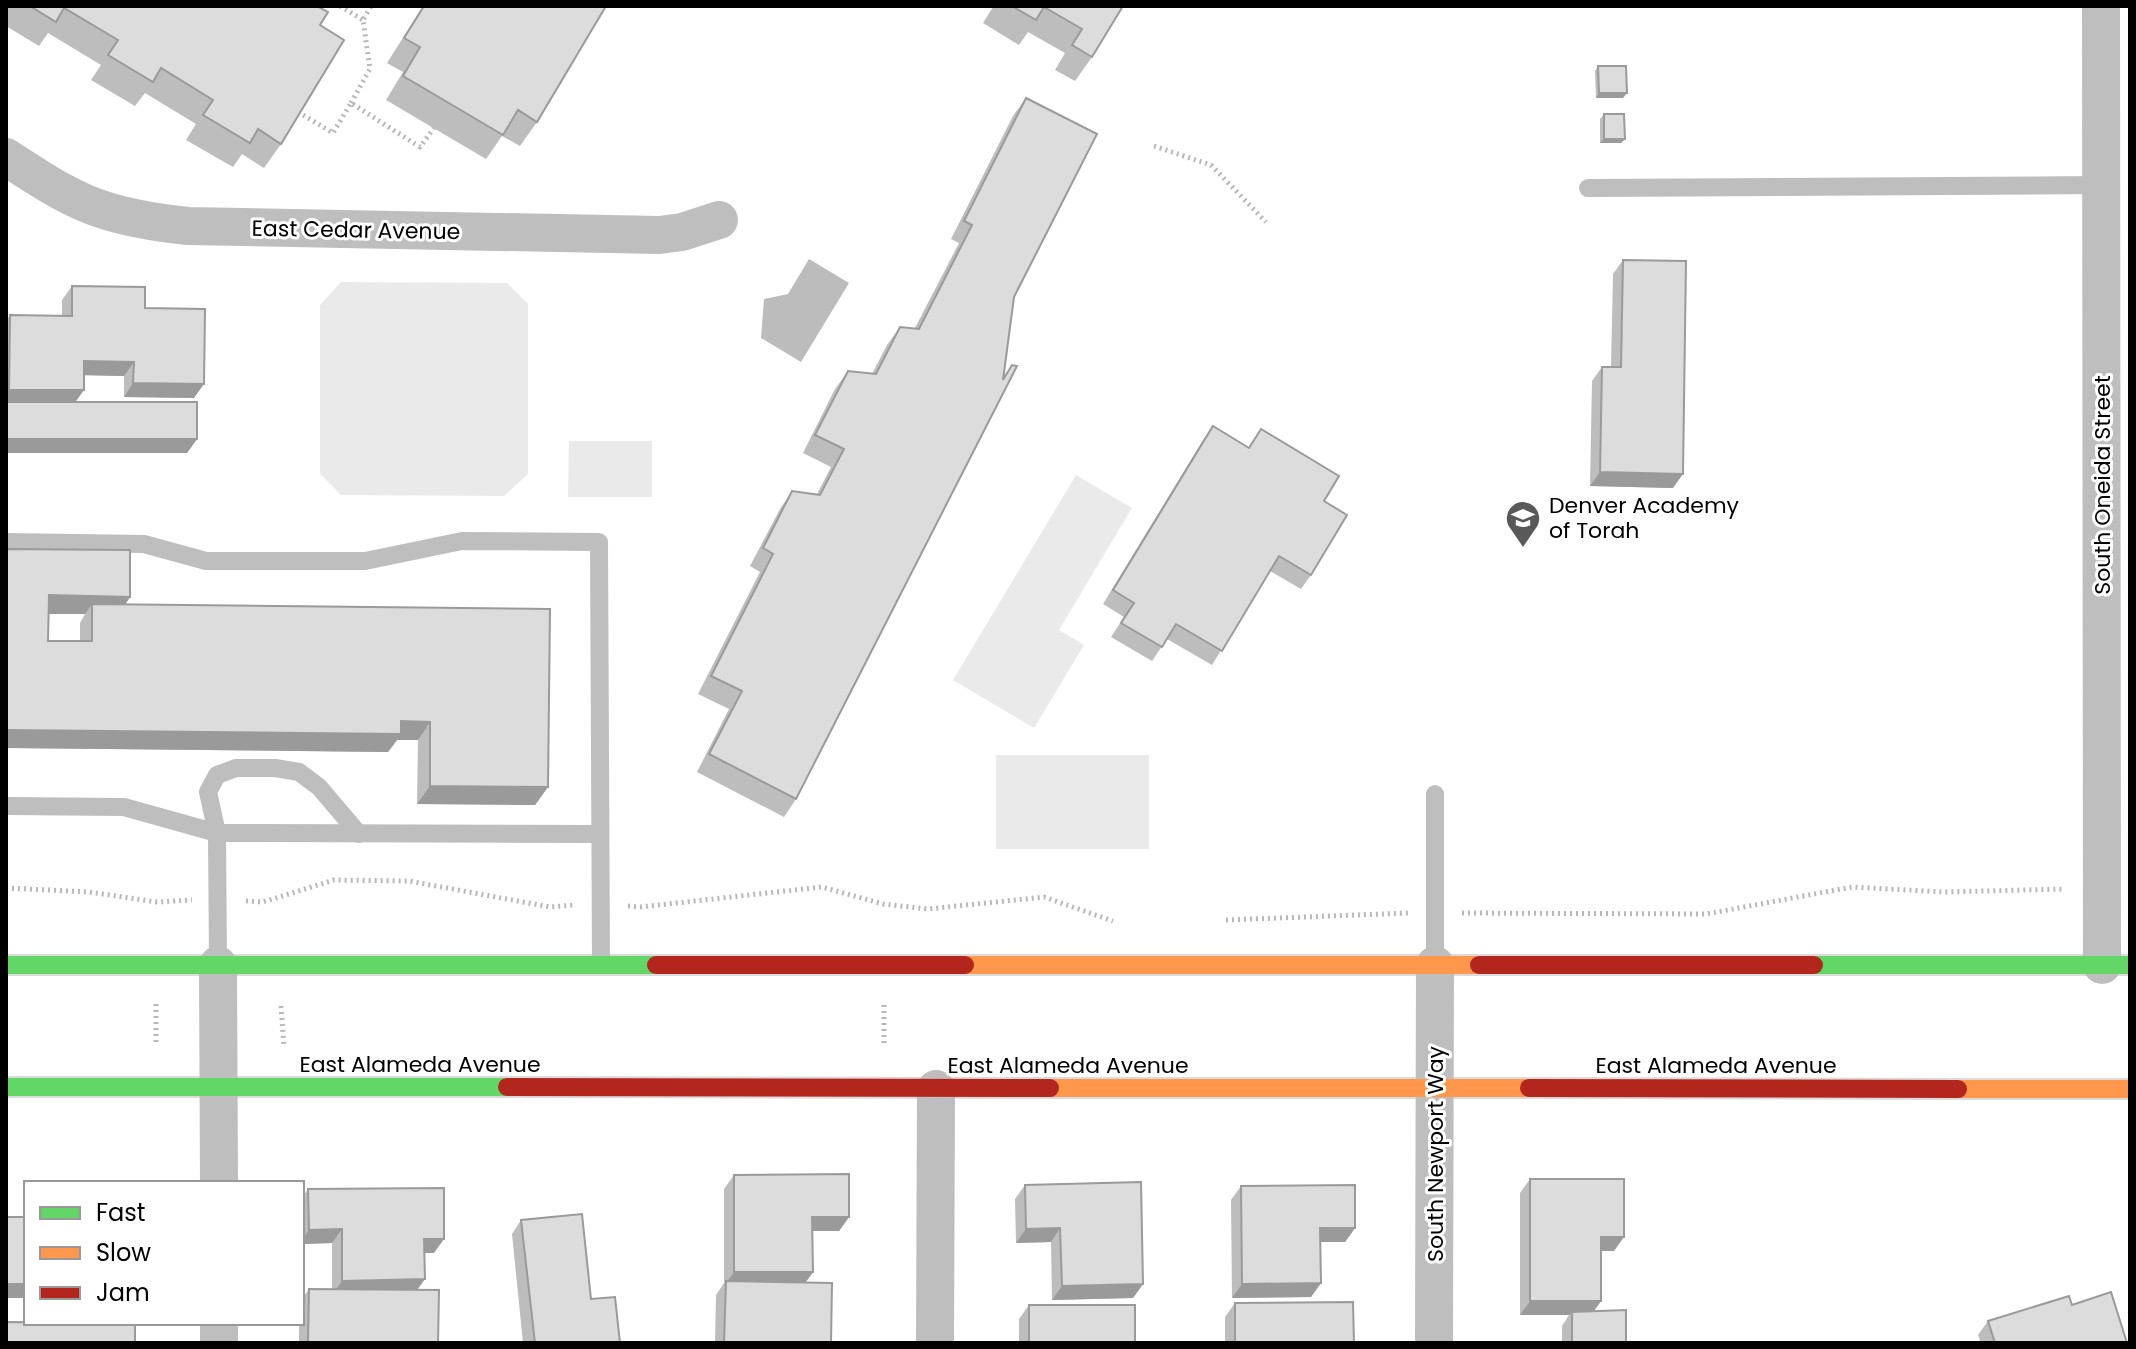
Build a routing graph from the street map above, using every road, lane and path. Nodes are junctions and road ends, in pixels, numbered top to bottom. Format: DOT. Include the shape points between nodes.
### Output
graph roads {
  1 [pos="340,6"];
  2 [pos="371,6"];
  3 [pos="2101,6"];
  4 [pos="363,20"];
  5 [pos="351,103"];
  6 [pos="298,112"];
  7 [pos="434,128"];
  8 [pos="1154,146"];
  9 [pos="6,157"];
  10 [pos="2101,185"];
  11 [pos="1588,188"];
  12 [pos="719,220"];
  13 [pos="1266,222"];
  14 [pos="6,542"];
  15 [pos="1435,794"];
  16 [pos="6,806"];
  17 [pos="217,833"];
  18 [pos="359,834"];
  19 [pos="599,834"];
  20 [pos="6,888"];
  21 [pos="2062,889"];
  22 [pos="217,901"];
  23 [pos="600,902"];
  24 [pos="1435,913"];
  25 [pos="1221,920"];
  26 [pos="1120,924"];
  27 [pos="601,964"];
  28 [pos="6,965"];
  29 [pos="218,965"];
  30 [pos="1435,965"];
  31 [pos="2116,965"];
  32 [pos="884,992"];
  33 [pos="156,999"];
  34 [pos="281,1005"];
  35 [pos="284,1047"];
  36 [pos="156,1051"];
  37 [pos="884,1056"];
  38 [pos="6,1087"];
  39 [pos="219,1088"];
  40 [pos="936,1089"];
  41 [pos="1436,1089"];
  42 [pos="2130,1089"];
  43 [pos="219,1181"];
  44 [pos="935,1343"];
  45 [pos="1434,1343"];
  1 -- 4 [label="path"];
  2 -- 4 [label="path"];
  3 -- 10 [label="street, South Oneida Street"];
  4 -- 5 [label="path" via="370,69"];
  5 -- 6 [label="path" via="333,133"];
  5 -- 7 [label="path" via="420,147"];
  8 -- 13 [label="path" via="1211,165"];
  9 -- 12 [label="street, East Cedar Avenue" via="104,211 188,226 659,235"];
  10 -- 11 [label="lane"];
  10 -- 31 [label="street, South Oneida Street"];
  14 -- 19 [label="lane" via="144,544 206,561 365,561 462,541 599,542"];
  15 -- 24 [label="lane"];
  16 -- 17 [label="lane" via="124,807"];
  17 -- 18 [label="lane"];
  17 -- 18 [label="lane" via="208,792 217,775 236,768 275,768 299,772 319,787"];
  17 -- 22 [label="lane"];
  18 -- 19 [label="lane"];
  19 -- 23 [label="lane"];
  20 -- 22 [label="path" via="157,902"];
  21 -- 24 [label="path" via="1944,892 1852,887 1706,914"];
  22 -- 23 [label="path" via="263,902 334,880 409,881 550,907"];
  22 -- 29 [label="lane"];
  23 -- 26 [label="path" via="640,907 822,887 883,904 928,909 1044,897"];
  23 -- 27 [label="lane"];
  24 -- 25 [label="path"];
  24 -- 30 [label="lane"];
  27 -- 29 [label="main road"];
  27 -- 30 [label="main road"];
  28 -- 29 [label="main road"];
  29 -- 39 [label="street"];
  30 -- 31 [label="main road"];
  30 -- 41 [label="street, South Newport Way"];
  32 -- 37 [label="path"];
  33 -- 36 [label="path"];
  34 -- 35 [label="path"];
  38 -- 39 [label="main road, East Alameda Avenue"];
  39 -- 40 [label="main road, East Alameda Avenue"];
  39 -- 43 [label="street"];
  40 -- 41 [label="main road, East Alameda Avenue"];
  40 -- 44 [label="street"];
  41 -- 42 [label="main road, East Alameda Avenue"];
  41 -- 45 [label="street, South Newport Way"];
}
